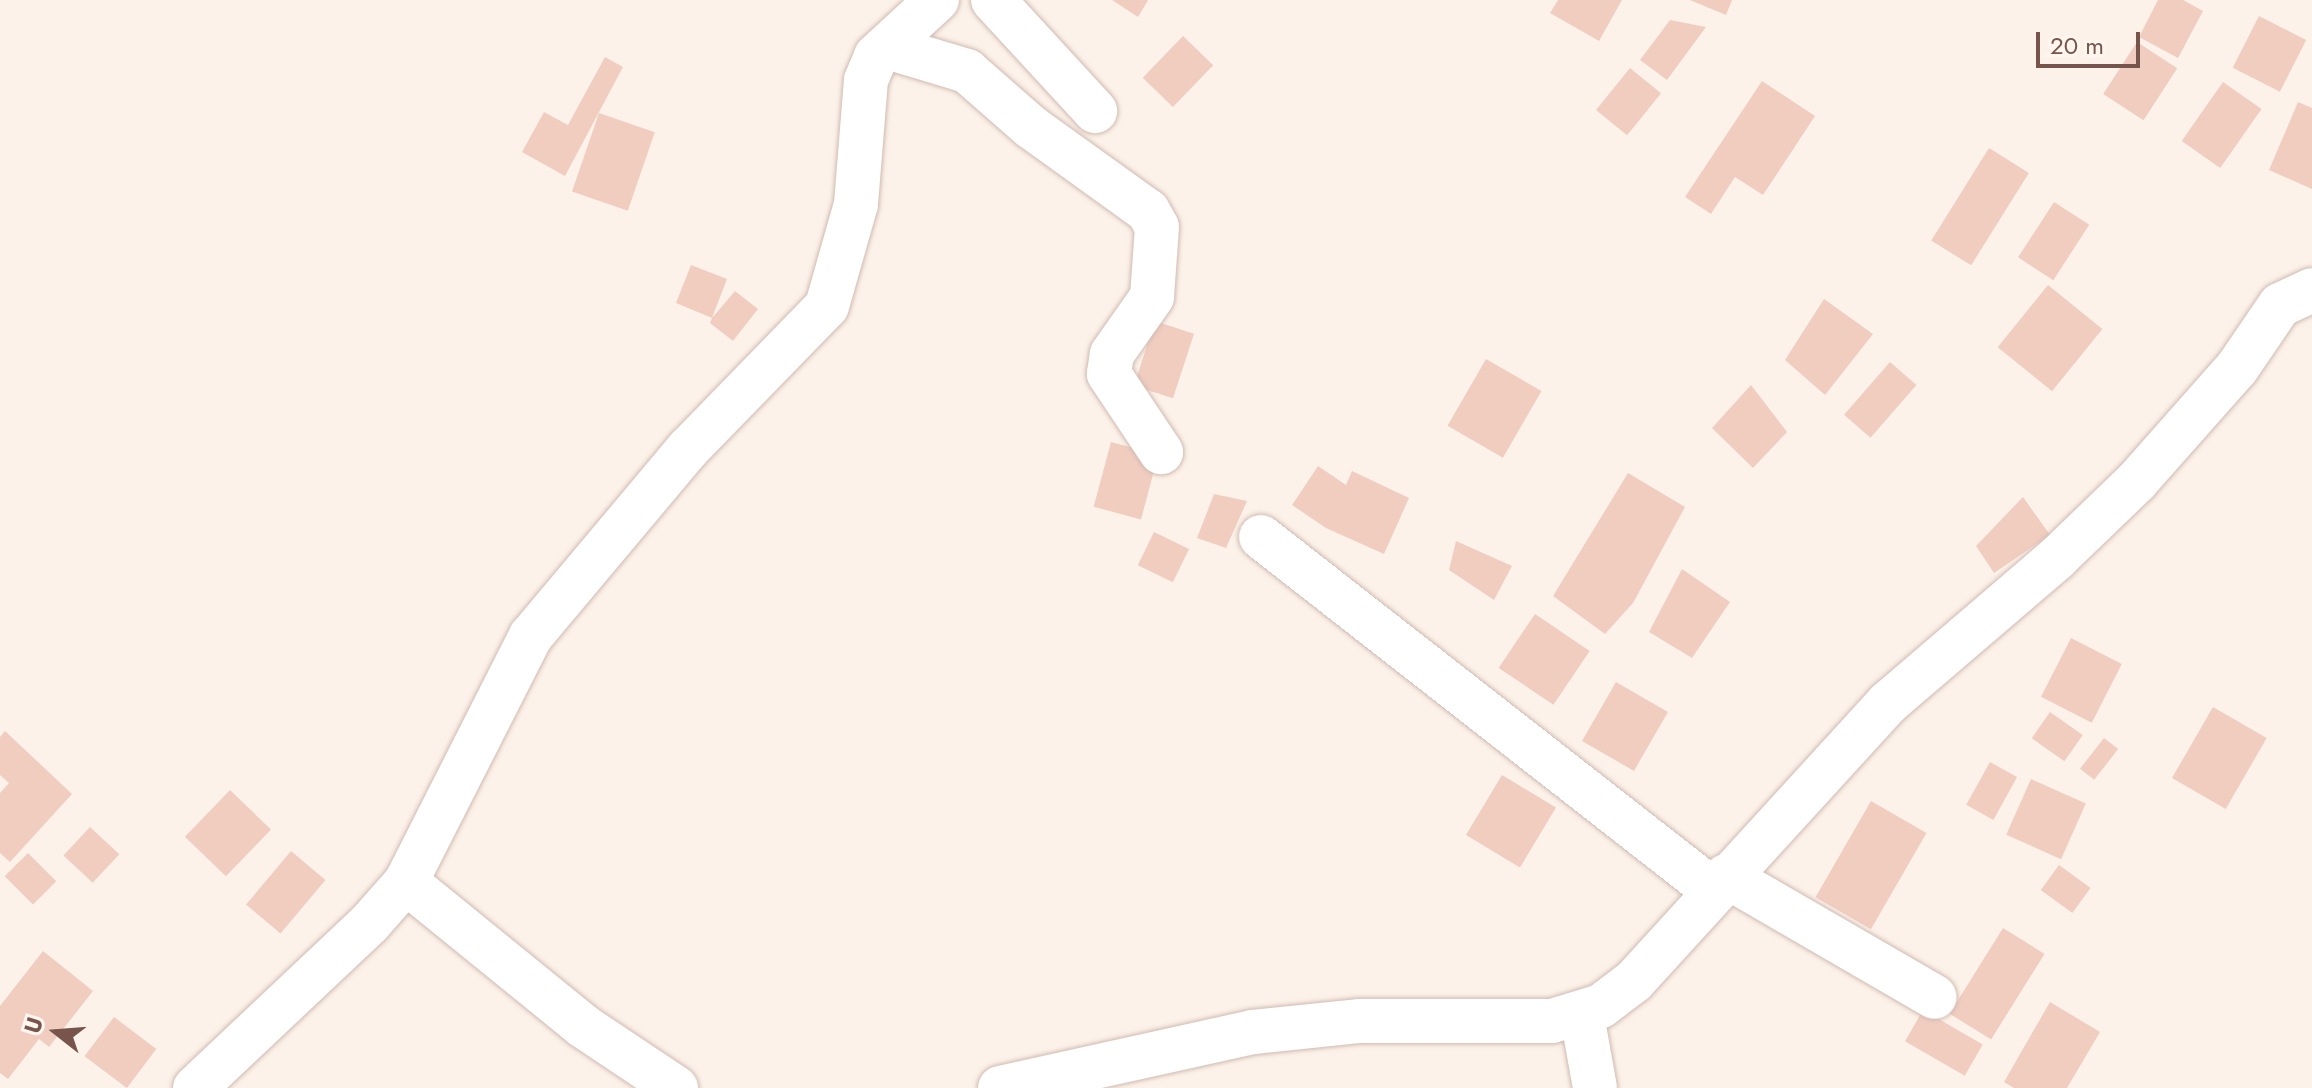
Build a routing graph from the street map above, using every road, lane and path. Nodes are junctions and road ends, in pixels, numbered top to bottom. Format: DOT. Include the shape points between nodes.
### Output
graph roads {
  1 [pos="937,0"];
  2 [pos="993,0"];
  3 [pos="887,47"];
  4 [pos="1095,111"];
  5 [pos="2312,290"];
  6 [pos="1161,452"];
  7 [pos="1261,537"];
  8 [pos="406,882"];
  9 [pos="1719,883"];
  10 [pos="1935,997"];
  11 [pos="1582,1015"];
  12 [pos="195,1088"];
  13 [pos="676,1088"];
  14 [pos="1000,1088"];
  15 [pos="1595,1088"];
  1 -- 3 [label="street"];
  2 -- 4 [label="street"];
  3 -- 6 [label="street" via="967,71 1031,127 1148,211 1157,227 1152,297 1112,354 1109,374"];
  3 -- 8 [label="street" via="876,56 866,80 856,204 827,306 688,449 531,636"];
  5 -- 9 [label="street" via="2280,305 2237,368 2136,482 2057,558 1888,703"];
  7 -- 9 [label="street"];
  8 -- 12 [label="street" via="369,924"];
  8 -- 13 [label="street" via="583,1026"];
  9 -- 10 [label="street"];
  9 -- 11 [label="street" via="1634,981"];
  11 -- 14 [label="street" via="1482,1023 1360,1021 1253,1032"];
  11 -- 15 [label="street"];
}
